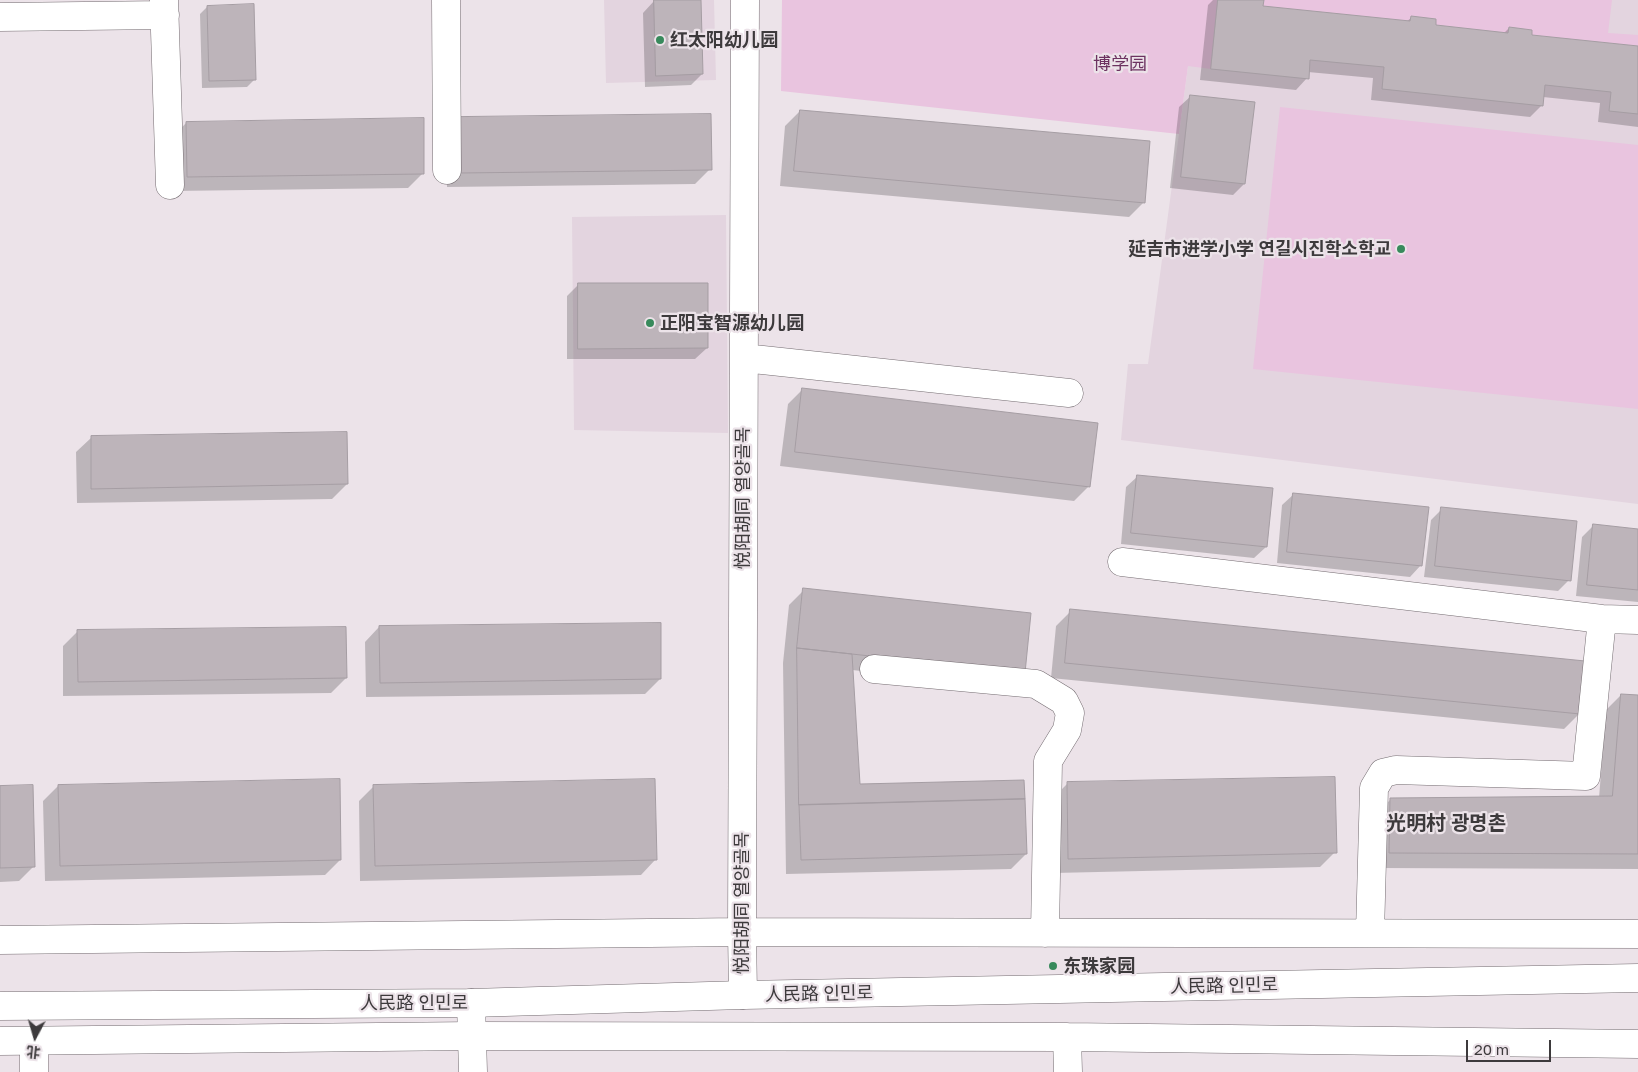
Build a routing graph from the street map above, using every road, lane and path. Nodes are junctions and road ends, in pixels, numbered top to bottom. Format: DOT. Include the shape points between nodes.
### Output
graph roads {
  1 [pos="446,0"];
  2 [pos="745,0"];
  3 [pos="165,7"];
  4 [pos="0,17"];
  5 [pos="447,170"];
  6 [pos="170,185"];
  7 [pos="744,358"];
  8 [pos="1069,393"];
  9 [pos="1122,562"];
  10 [pos="1602,619"];
  11 [pos="1638,620"];
  12 [pos="874,668"];
  13 [pos="742,932"];
  14 [pos="1045,933"];
  15 [pos="1370,934"];
  16 [pos="1638,934"];
  17 [pos="0,940"];
  18 [pos="1638,978"];
  19 [pos="743,995"];
  20 [pos="471,1003"];
  21 [pos="0,1006"];
  22 [pos="473,1036"];
  23 [pos="1067,1037"];
  24 [pos="0,1041"];
  25 [pos="34,1041"];
  26 [pos="1638,1044"];
  27 [pos="34,1072"];
  28 [pos="473,1072"];
  29 [pos="1068,1072"];
  1 -- 5 [label="main road"];
  2 -- 7 [label="main road, 悦阳胡同 열양골목"];
  3 -- 4 [label="main road"];
  3 -- 6 [label="main road"];
  7 -- 8 [label="main road"];
  7 -- 13 [label="main road, 悦阳胡同 열양골목"];
  9 -- 10 [label="main road"];
  10 -- 11 [label="main road"];
  10 -- 15 [label="main road" via="1586,776 1396,770 1383,773 1374,788"];
  12 -- 14 [label="main road" via="1036,684 1064,701 1070,713 1067,730 1048,761"];
  13 -- 14 [label="main road"];
  13 -- 17 [label="main road"];
  13 -- 19 [label="main road, 悦阳胡同 열양골목"];
  14 -- 15 [label="main road"];
  15 -- 16 [label="main road"];
  18 -- 19 [label="main road, 人民路 인민로"];
  19 -- 20 [label="main road, 人民路 인민로"];
  20 -- 21 [label="main road, 人民路 인민로"];
  20 -- 22 [label="main road"];
  22 -- 23 [label="main road, 人民路 인민로"];
  22 -- 25 [label="main road, 人民路 인민로"];
  22 -- 28 [label="main road"];
  23 -- 26 [label="main road, 人民路 인민로"];
  23 -- 29 [label="main road"];
  24 -- 25 [label="main road, 人民路 인민로"];
  25 -- 27 [label="main road"];
}
